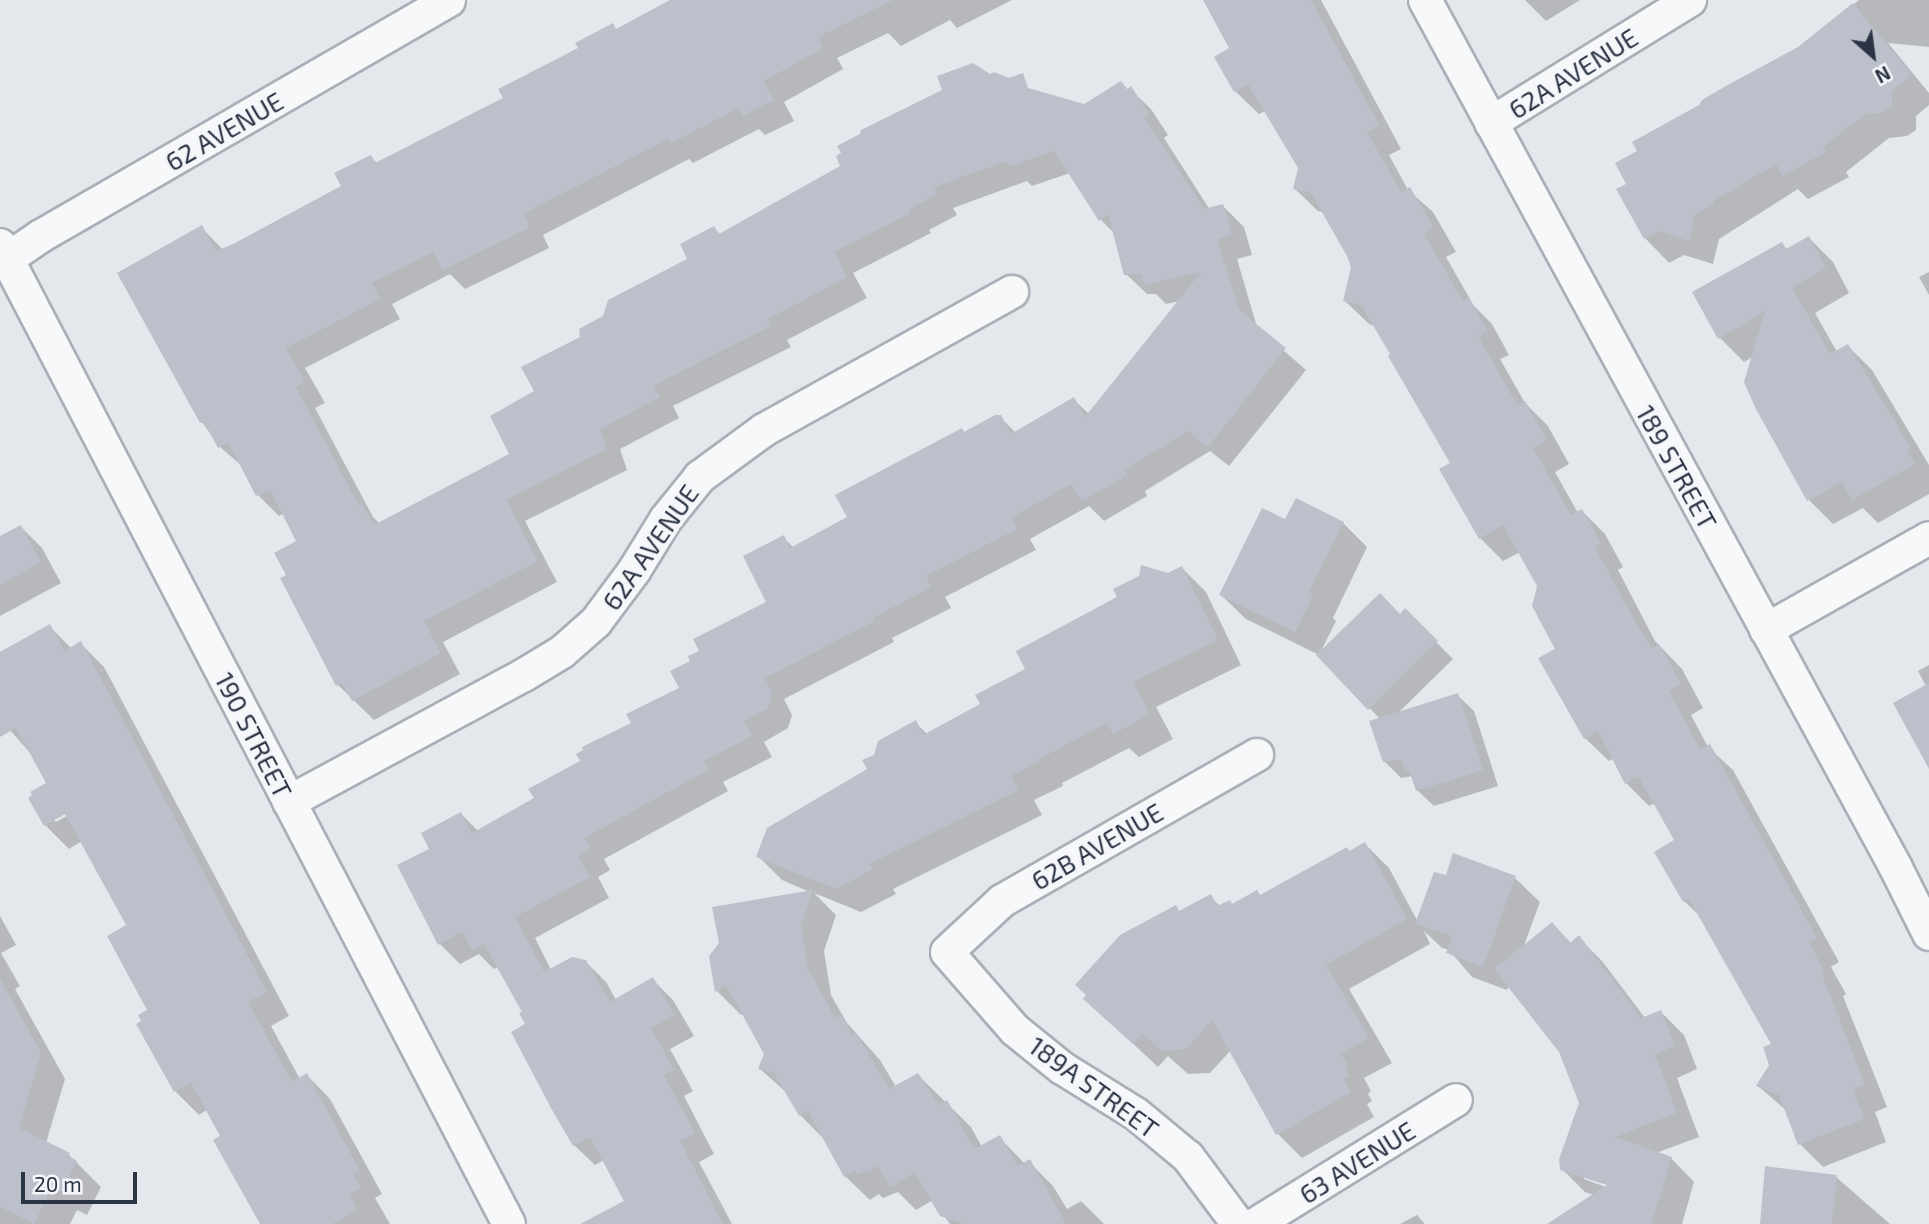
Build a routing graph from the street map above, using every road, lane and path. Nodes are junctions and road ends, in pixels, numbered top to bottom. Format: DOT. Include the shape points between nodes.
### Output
graph roads {
  1 [pos="449,0"];
  2 [pos="1425,0"];
  3 [pos="1690,0"];
  4 [pos="1491,123"];
  5 [pos="2,256"];
  6 [pos="1012,292"];
  7 [pos="1929,538"];
  8 [pos="1766,630"];
  9 [pos="1257,755"];
  10 [pos="289,802"];
  11 [pos="1929,934"];
  12 [pos="947,952"];
  13 [pos="1456,1100"];
  14 [pos="509,1224"];
  15 [pos="1238,1224"];
  16 [pos="1256,1224"];
  1 -- 5 [label="street, 62 AVENUE"];
  2 -- 4 [label="street, 189 STREET"];
  3 -- 4 [label="street, 62A AVENUE"];
  4 -- 8 [label="street, 189 STREET"];
  5 -- 10 [label="street, 190 STREET"];
  6 -- 10 [label="street, 62A AVENUE" via="764,430 700,477 596,622 562,652"];
  7 -- 8 [label="street"];
  8 -- 11 [label="street, 189 STREET"];
  9 -- 12 [label="street, 62B AVENUE" via="1002,901"];
  10 -- 14 [label="street, 190 STREET"];
  12 -- 15 [label="street, 189A STREET" via="1015,1030 1062,1068 1136,1114 1188,1157"];
  13 -- 16 [label="street, 63 AVENUE"];
}
